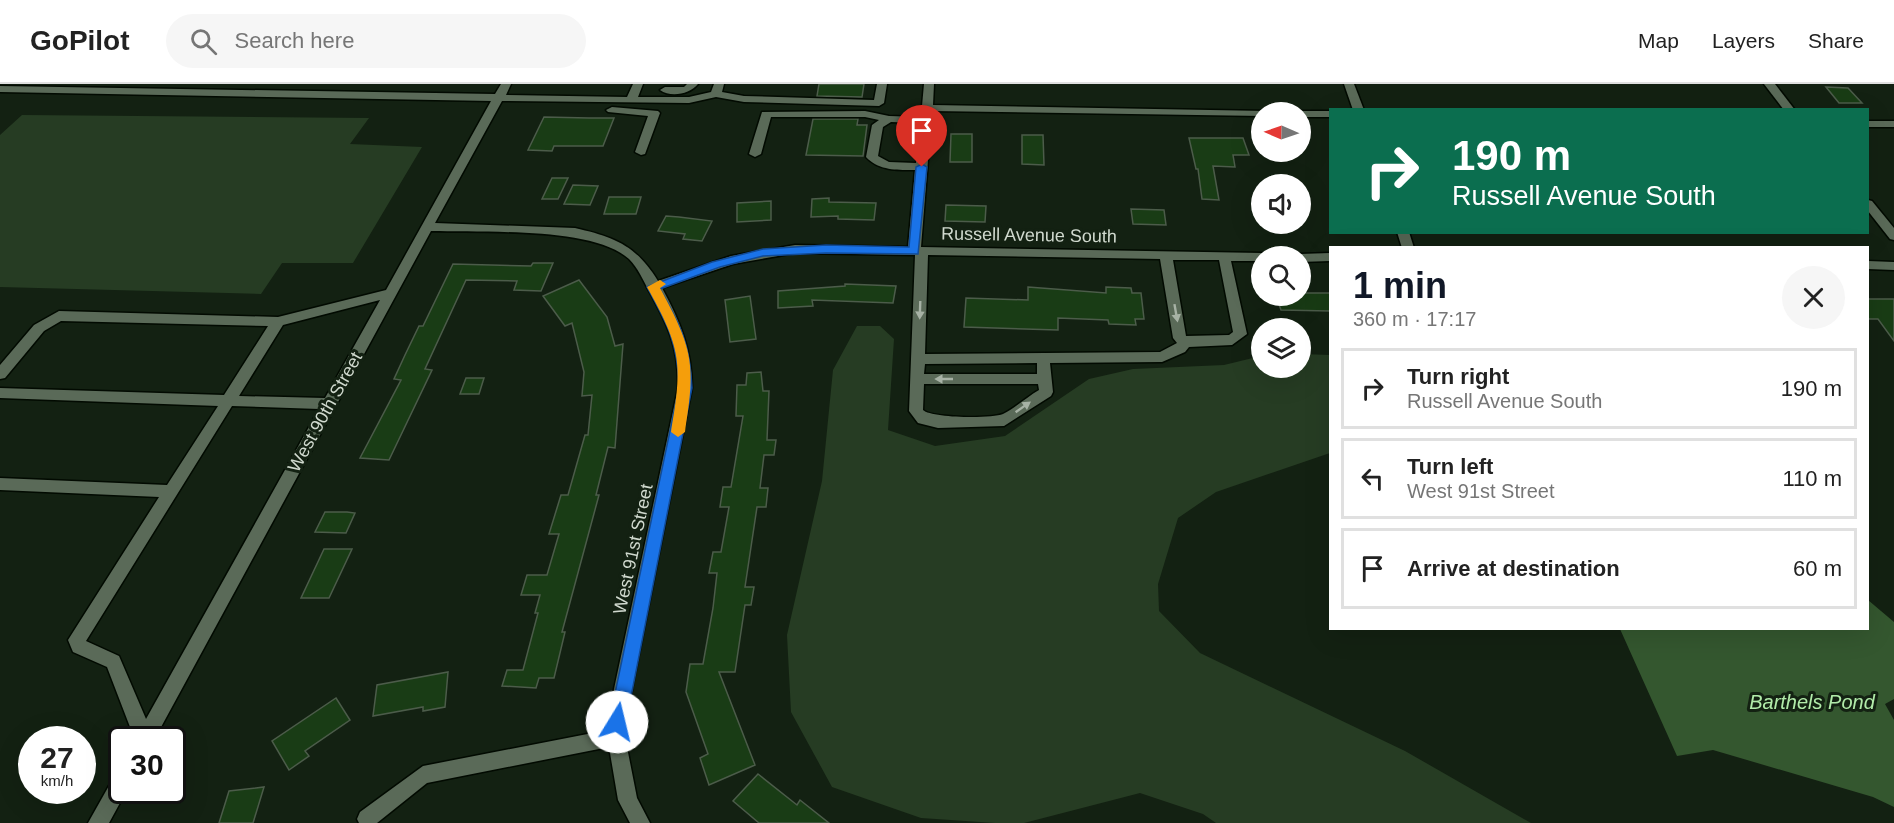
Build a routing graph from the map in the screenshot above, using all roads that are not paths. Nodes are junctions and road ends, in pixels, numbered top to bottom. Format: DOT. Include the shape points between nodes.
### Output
graph roads {
  1 [pos="351,84"];
  2 [pos="446,84"];
  3 [pos="506,84"];
  4 [pos="563,84"];
  5 [pos="693,84"];
  6 [pos="882,84"];
  7 [pos="929,84"];
  8 [pos="1350,84"];
  9 [pos="1769,84"];
  10 [pos="175,88"];
  11 [pos="0,89"];
  12 [pos="718,89"];
  13 [pos="635,91"];
  14 [pos="343,96"];
  15 [pos="438,98"];
  16 [pos="556,99"];
  17 [pos="495,104"];
  18 [pos="1358,108"];
  19 [pos="1788,108"];
  20 [pos="1251,113"];
  21 [pos="926,114"];
  22 [pos="1311,114"];
  23 [pos="1329,114"];
  24 [pos="889,119"];
  25 [pos="1869,124"];
  26 [pos="1894,124"];
  27 [pos="641,152"];
  28 [pos="755,154"];
  29 [pos="922,167"];
  30 [pos="1869,205"];
  31 [pos="428,226"];
  32 [pos="1894,236"];
  33 [pos="918,251"];
  34 [pos="1166,256"];
  35 [pos="1224,256"];
  36 [pos="1251,257"];
  37 [pos="1311,258"];
  38 [pos="1329,258"];
  39 [pos="1869,265"];
  40 [pos="1894,266"];
  41 [pos="653,287"];
  42 [pos="391,292"];
  43 [pos="278,322"];
  44 [pos="1185,342"];
  45 [pos="1043,357"];
  46 [pos="918,358"];
  47 [pos="0,374"];
  48 [pos="917,379"];
  49 [pos="1045,379"];
  50 [pos="0,393"];
  51 [pos="228,401"];
  52 [pos="330,404"];
  53 [pos="0,484"];
  54 [pos="171,491"];
  55 [pos="140,726"];
  56 [pos="152,726"];
  57 [pos="616,736"];
  58 [pos="109,804"];
  59 [pos="367,819"];
  60 [pos="98,823"];
  61 [pos="640,823"];
  1 -- 14 [label="street"];
  2 -- 15 [label="street"];
  3 -- 17 [label="street, West 90th Street"];
  4 -- 16 [label="street"];
  5 -- 13 [label="street" via="681,90"];
  6 -- 12 [label="street" via="879,103 744,99"];
  7 -- 21 [label="street"];
  8 -- 18 [label="street"];
  9 -- 19 [label="street"];
  10 -- 11 [label="street"];
  10 -- 14 [label="street"];
  12 -- 13 [label="street" via="689,100"];
  13 -- 16 [label="street"];
  14 -- 15 [label="street"];
  15 -- 17 [label="street"];
  16 -- 17 [label="street"];
  17 -- 27 [label="street" via="654,113"];
  17 -- 31 [label="street, West 90th Street"];
  20 -- 21 [label="street"];
  21 -- 24 [label="street"];
  21 -- 29 [label="street"];
  22 -- 23 [label="street"];
  24 -- 28 [label="street" via="865,114 766,114"];
  24 -- 29 [label="street" via="878,126 872,157 888,166"];
  25 -- 26 [label="street"];
  29 -- 33 [label="street"];
  30 -- 32 [label="street"];
  31 -- 41 [label="street" via="566,231 597,237 634,257"];
  31 -- 42 [label="street, West 90th Street"];
  33 -- 34 [label="street, Russell Avenue South"];
  33 -- 41 [label="street, Russell Avenue South" via="763,252"];
  33 -- 46 [label="street, one-way"];
  34 -- 35 [label="street, Russell Avenue South"];
  34 -- 44 [label="street, one-way" via="1180,338"];
  35 -- 36 [label="street, Russell Avenue South"];
  35 -- 44 [label="street" via="1240,334 1232,340"];
  37 -- 38 [label="street"];
  39 -- 40 [label="street"];
  41 -- 57 [label="street, West 91st Street" via="675,327 684,357 685,388"];
  42 -- 43 [label="street"];
  42 -- 52 [label="street, West 90th Street"];
  43 -- 47 [label="street" via="59,316 39,328"];
  43 -- 51 [label="street"];
  44 -- 45 [label="street" via="1180,349 1162,357"];
  45 -- 46 [label="street"];
  45 -- 49 [label="street"];
  46 -- 48 [label="street"];
  49 -- 48 [label="street, one-way"];
  48 -- 49 [label="street, one-way" via="916,411 923,419 938,422 1004,420 1046,392"];
  50 -- 51 [label="street"];
  51 -- 52 [label="street"];
  51 -- 54 [label="street"];
  52 -- 56 [label="street, West 90th Street"];
  53 -- 54 [label="street"];
  54 -- 55 [label="street" via="77,640 79,647 113,662"];
  57 -- 59 [label="street" via="423,775"];
  57 -- 61 [label="street, West 91st Street" via="628,800"];
  58 -- 60 [label="street"];
}
